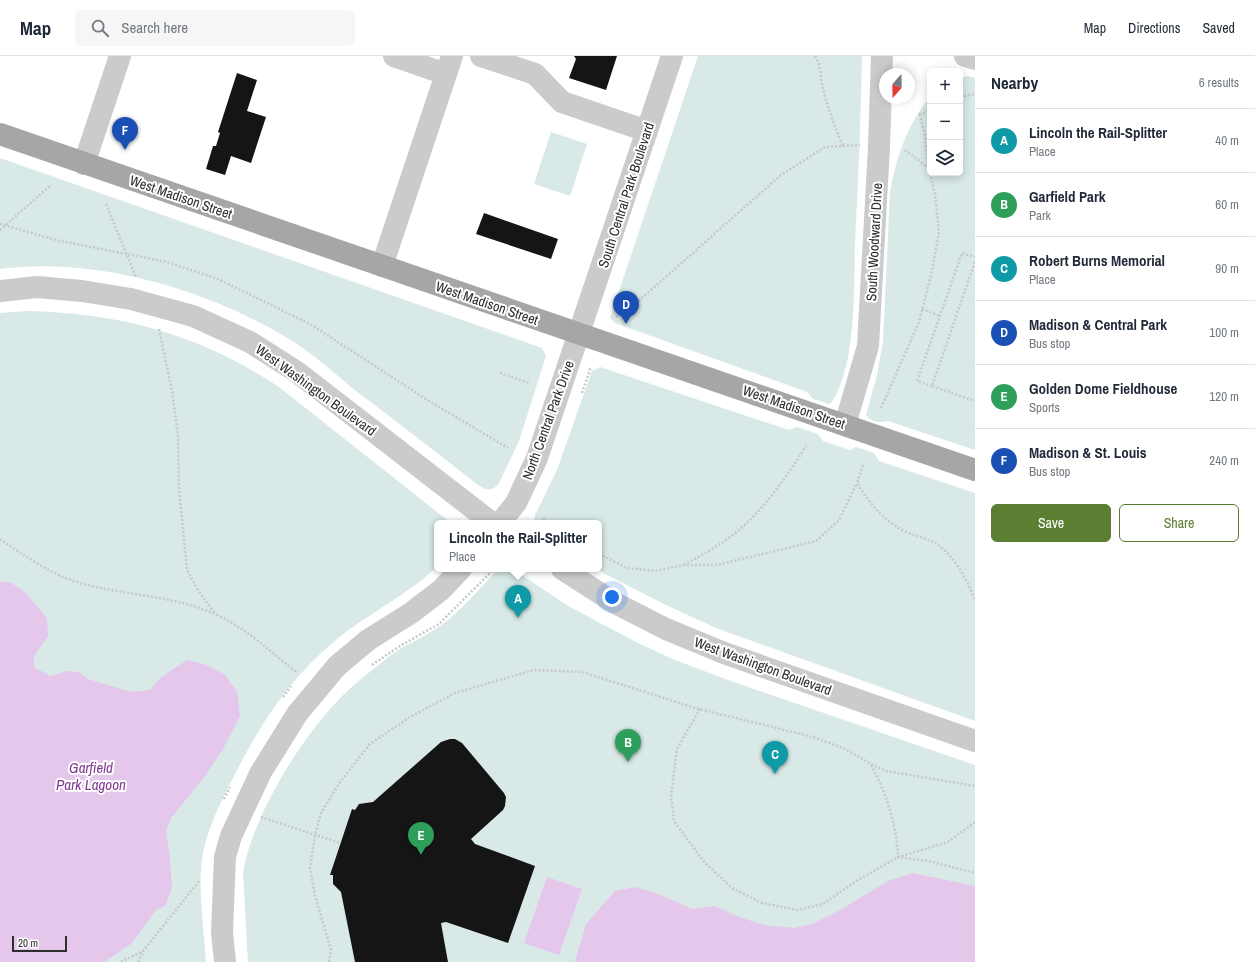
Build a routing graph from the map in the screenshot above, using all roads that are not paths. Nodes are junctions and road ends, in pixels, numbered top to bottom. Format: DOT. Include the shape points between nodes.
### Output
graph roads {
  1 [pos="120,56"];
  2 [pos="394,56"];
  3 [pos="481,56"];
  4 [pos="672,56"];
  5 [pos="882,56"];
  6 [pos="965,56"];
  7 [pos="975,59"];
  8 [pos="449,65"];
  9 [pos="647,131"];
  10 [pos="0,134"];
  11 [pos="84,164"];
  12 [pos="382,266"];
  13 [pos="0,291"];
  14 [pos="580,334"];
  15 [pos="845,425"];
  16 [pos="975,470"];
  17 [pos="488,520"];
  18 [pos="502,520"];
  19 [pos="458,572"];
  20 [pos="567,572"];
  21 [pos="975,741"];
  22 [pos="225,962"];
  1 -- 11 [label="street"];
  2 -- 8 [label="street"];
  3 -- 9 [label="street" via="535,74 562,102"];
  4 -- 9 [label="street, South Central Park Boulevard"];
  5 -- 15 [label="street, South Woodward Drive" via="868,346"];
  6 -- 7 [label="street"];
  8 -- 12 [label="street"];
  9 -- 14 [label="street, South Central Park Boulevard"];
  10 -- 11 [label="main road, West Madison Street"];
  11 -- 12 [label="main road, West Madison Street"];
  12 -- 14 [label="main road, West Madison Street"];
  13 -- 17 [label="street, West Washington Boulevard" via="37,287 131,299 193,316 250,342 297,372"];
  14 -- 15 [label="main road, West Madison Street"];
  14 -- 18 [label="street, North Central Park Drive" via="537,458 516,503"];
  15 -- 16 [label="main road, West Madison Street"];
  19 -- 22 [label="street" via="441,590 411,613 368,640 337,666 297,714 265,765 231,836 225,858 222,932"];
  20 -- 21 [label="street, West Washington Boulevard" via="615,602 666,629 724,653"];
}
